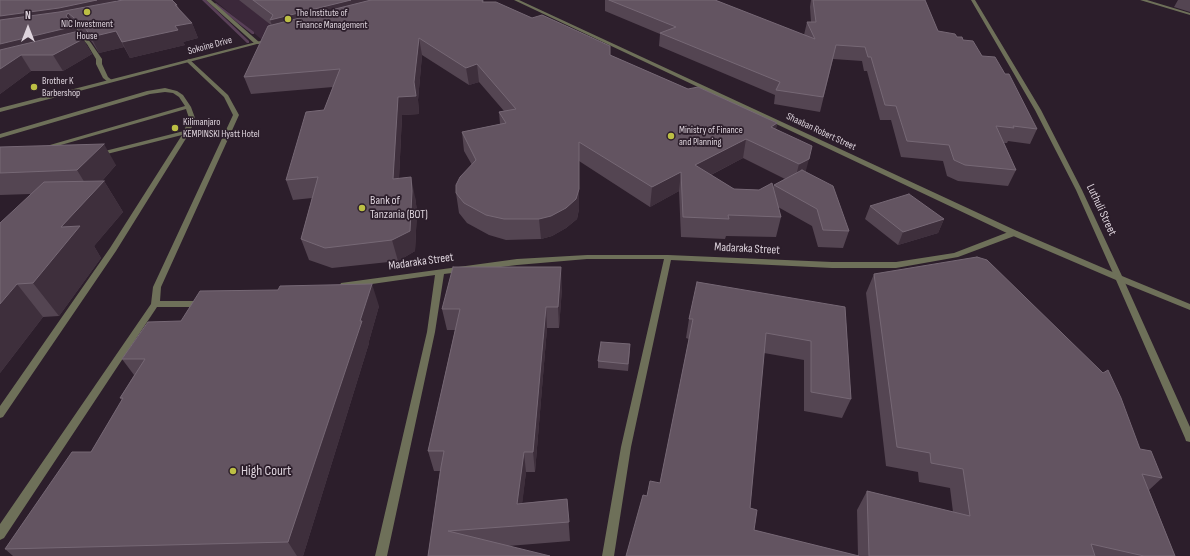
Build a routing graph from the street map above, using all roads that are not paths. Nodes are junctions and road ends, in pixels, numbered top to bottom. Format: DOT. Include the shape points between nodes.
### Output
graph roads {
  1 [pos="208,0"];
  2 [pos="516,0"];
  3 [pos="974,0"];
  4 [pos="1142,0"];
  5 [pos="1190,14"];
  6 [pos="77,30"];
  7 [pos="272,39"];
  8 [pos="89,43"];
  9 [pos="257,43"];
  10 [pos="82,45"];
  11 [pos="189,61"];
  12 [pos="110,81"];
  13 [pos="188,107"];
  14 [pos="0,110"];
  15 [pos="187,132"];
  16 [pos="0,136"];
  17 [pos="38,150"];
  18 [pos="90,156"];
  19 [pos="1014,233"];
  20 [pos="668,256"];
  21 [pos="440,272"];
  22 [pos="1119,278"];
  23 [pos="340,286"];
  24 [pos="212,303"];
  25 [pos="156,304"];
  26 [pos="1190,307"];
  27 [pos="0,414"];
  28 [pos="1190,438"];
  29 [pos="0,534"];
  30 [pos="381,556"];
  31 [pos="608,556"];
  1 -- 9 [label="street"];
  2 -- 19 [label="street, Shaaban Robert Street"];
  3 -- 22 [label="street, Luthuli Street" via="1038,110 1079,190"];
  4 -- 5 [label="street"];
  6 -- 8 [label="street"];
  7 -- 9 [label="street, Sokoine Drive"];
  8 -- 10 [label="street"];
  8 -- 12 [label="street" via="99,59 106,78"];
  9 -- 11 [label="street, Sokoine Drive"];
  11 -- 12 [label="street, Sokoine Drive"];
  11 -- 25 [label="street" via="226,96 236,115 157,287"];
  12 -- 14 [label="street, Sokoine Drive"];
  13 -- 15 [label="street" via="192,118"];
  13 -- 16 [label="street" via="175,92 149,92"];
  13 -- 17 [label="street"];
  15 -- 18 [label="street"];
  15 -- 27 [label="street" via="114,249"];
  19 -- 20 [label="street, Madaraka Street" via="954,255 896,265 832,266"];
  19 -- 22 [label="street, Shaaban Robert Street"];
  20 -- 21 [label="street, Madaraka Street" via="587,256"];
  20 -- 31 [label="street" via="626,447"];
  21 -- 23 [label="street, Madaraka Street"];
  21 -- 30 [label="street" via="432,332"];
  22 -- 26 [label="street, Shaaban Robert Street"];
  22 -- 28 [label="street, Luthuli Street"];
  24 -- 25 [label="street"];
  25 -- 29 [label="street"];
}
